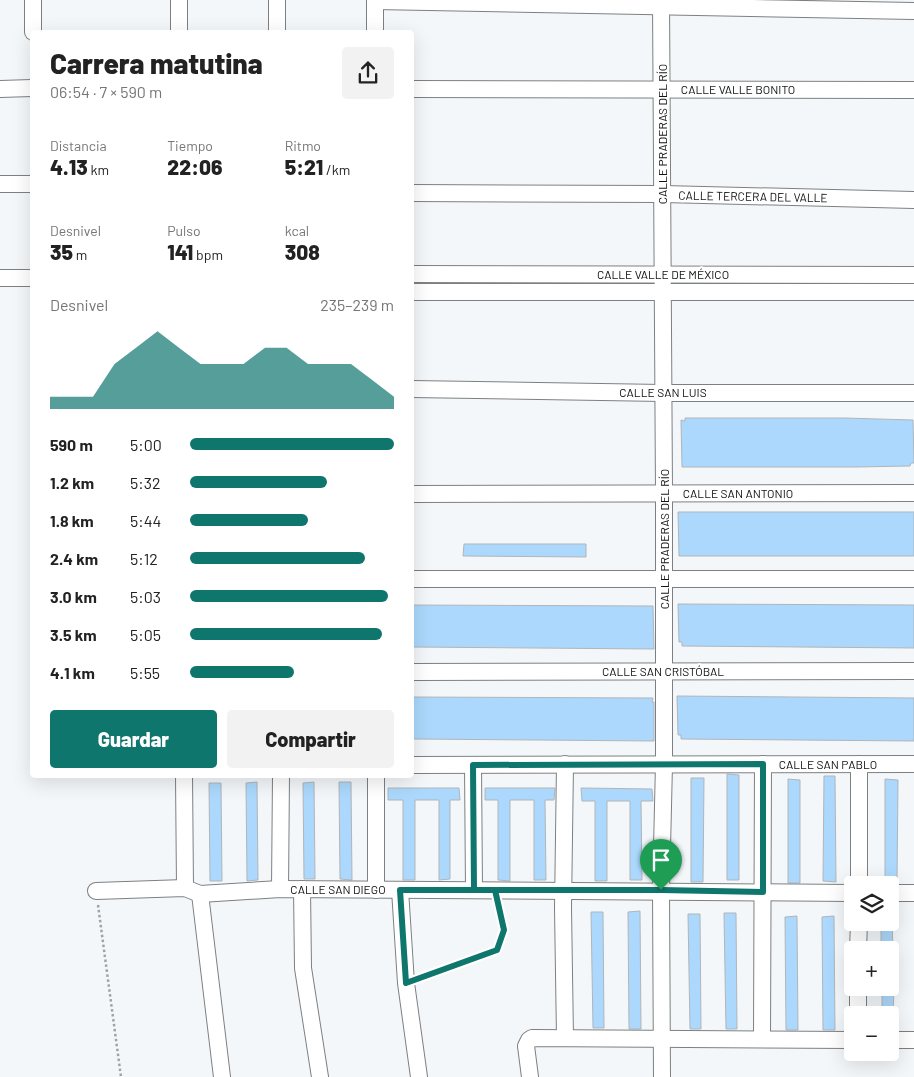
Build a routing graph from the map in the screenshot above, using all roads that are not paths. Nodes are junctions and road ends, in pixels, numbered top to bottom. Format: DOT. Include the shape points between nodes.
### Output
graph roads {
  1 [pos="33,0"];
  2 [pos="179,0"];
  3 [pos="277,0"];
  4 [pos="375,0"];
  5 [pos="661,3"];
  6 [pos="914,11"];
  7 [pos="33,30"];
  8 [pos="179,30"];
  9 [pos="277,30"];
  10 [pos="374,30"];
  11 [pos="30,88"];
  12 [pos="0,89"];
  13 [pos="414,89"];
  14 [pos="662,89"];
  15 [pos="914,90"];
  16 [pos="0,184"];
  17 [pos="30,184"];
  18 [pos="414,193"];
  19 [pos="663,194"];
  20 [pos="914,200"];
  21 [pos="414,274"];
  22 [pos="663,274"];
  23 [pos="914,275"];
  24 [pos="0,278"];
  25 [pos="30,278"];
  26 [pos="414,292"];
  27 [pos="664,292"];
  28 [pos="914,292"];
  29 [pos="414,389"];
  30 [pos="663,393"];
  31 [pos="914,394"];
  32 [pos="664,493"];
  33 [pos="914,493"];
  34 [pos="414,494"];
  35 [pos="414,579"];
  36 [pos="664,579"];
  37 [pos="914,579"];
  38 [pos="664,671"];
  39 [pos="914,671"];
  40 [pos="414,672"];
  41 [pos="565,764"];
  42 [pos="664,764"];
  43 [pos="763,764"];
  44 [pos="859,764"];
  45 [pos="914,764"];
  46 [pos="414,765"];
  47 [pos="473,765"];
  48 [pos="184,778"];
  49 [pos="281,778"];
  50 [pos="376,778"];
  51 [pos="859,876"];
  52 [pos="184,888"];
  53 [pos="280,889"];
  54 [pos="302,889"];
  55 [pos="376,890"];
  56 [pos="400,890"];
  57 [pos="474,890"];
  58 [pos="564,890"];
  59 [pos="661,890"];
  60 [pos="96,891"];
  61 [pos="763,892"];
  62 [pos="844,893"];
  63 [pos="899,893"];
  64 [pos="200,894"];
  65 [pos="914,894"];
  66 [pos="565,1038"];
  67 [pos="662,1039"];
  68 [pos="762,1039"];
  69 [pos="844,1040"];
  70 [pos="899,1040"];
  71 [pos="914,1040"];
  72 [pos="222,1077"];
  73 [pos="320,1077"];
  74 [pos="419,1077"];
  75 [pos="530,1077"];
  76 [pos="662,1077"];
  1 -- 7 [label="street"];
  2 -- 8 [label="street"];
  3 -- 9 [label="street"];
  4 -- 5 [label="street"];
  4 -- 10 [label="street"];
  5 -- 6 [label="street"];
  5 -- 14 [label="street, CALLE PRADERAS DEL RÍO"];
  11 -- 12 [label="street"];
  13 -- 14 [label="street, CALLE VALLE BONITO"];
  14 -- 15 [label="street, CALLE VALLE BONITO"];
  14 -- 19 [label="street, CALLE PRADERAS DEL RÍO"];
  16 -- 17 [label="street"];
  18 -- 19 [label="street, CALLE TERCERA DEL VALLE"];
  19 -- 20 [label="street, CALLE TERCERA DEL VALLE"];
  19 -- 22 [label="street, CALLE PRADERAS DEL RÍO"];
  21 -- 22 [label="street, CALLE VALLE DE MÉXICO"];
  22 -- 23 [label="street, CALLE VALLE DE MÉXICO"];
  22 -- 27 [label="street, CALLE PRADERAS DEL RÍO"];
  24 -- 25 [label="street"];
  26 -- 27 [label="street, CALLE VALLE DE MÉXICO"];
  27 -- 28 [label="street, CALLE VALLE DE MÉXICO"];
  27 -- 30 [label="street, CALLE PRADERAS DEL RÍO"];
  29 -- 30 [label="street, CALLE SAN LUIS"];
  30 -- 31 [label="street, CALLE SAN LUIS"];
  30 -- 32 [label="street, CALLE PRADERAS DEL RÍO"];
  32 -- 33 [label="street, CALLE SAN ANTONIO"];
  32 -- 34 [label="street, CALLE SAN ANTONIO"];
  32 -- 36 [label="street, CALLE PRADERAS DEL RÍO"];
  35 -- 36 [label="street"];
  36 -- 37 [label="street"];
  36 -- 38 [label="street, CALLE PRADERAS DEL RÍO"];
  38 -- 39 [label="street, CALLE SAN CRISTÓBAL"];
  38 -- 40 [label="street, CALLE SAN CRISTÓBAL"];
  38 -- 42 [label="street, CALLE PRADERAS DEL RÍO"];
  41 -- 42 [label="street, CALLE SAN PABLO"];
  41 -- 47 [label="street, CALLE SAN PABLO"];
  41 -- 58 [label="street"];
  42 -- 43 [label="street, CALLE SAN PABLO"];
  42 -- 59 [label="street, CALLE PRADERAS DEL RÍO"];
  43 -- 44 [label="street, CALLE SAN PABLO"];
  43 -- 61 [label="street"];
  44 -- 45 [label="street, CALLE SAN PABLO"];
  44 -- 51 [label="street"];
  46 -- 47 [label="street, CALLE SAN PABLO"];
  47 -- 57 [label="street"];
  48 -- 52 [label="street"];
  49 -- 53 [label="street"];
  50 -- 55 [label="street"];
  52 -- 60 [label="street, CALLE SAN DIEGO"];
  52 -- 64 [label="street, CALLE SAN DIEGO"];
  53 -- 54 [label="street, CALLE SAN DIEGO"];
  53 -- 64 [label="street, CALLE SAN DIEGO"];
  54 -- 55 [label="street, CALLE SAN DIEGO"];
  54 -- 73 [label="street" via="303,968"];
  55 -- 56 [label="street, CALLE SAN DIEGO"];
  56 -- 57 [label="street, CALLE SAN DIEGO"];
  56 -- 74 [label="street" via="406,983"];
  57 -- 58 [label="street, CALLE SAN DIEGO"];
  58 -- 59 [label="street, CALLE SAN DIEGO"];
  58 -- 66 [label="street"];
  59 -- 61 [label="street, CALLE SAN DIEGO"];
  59 -- 67 [label="street, CALLE PRADERAS DEL RÍO"];
  61 -- 62 [label="street, CALLE SAN DIEGO"];
  61 -- 68 [label="street"];
  63 -- 65 [label="street"];
  64 -- 72 [label="street"];
  66 -- 67 [label="street"];
  66 -- 75 [label="street" via="532,1038 528,1043"];
  67 -- 68 [label="street"];
  67 -- 76 [label="street, CALLE PRADERAS DEL RÍO"];
  68 -- 69 [label="street"];
  70 -- 71 [label="street"];
}
